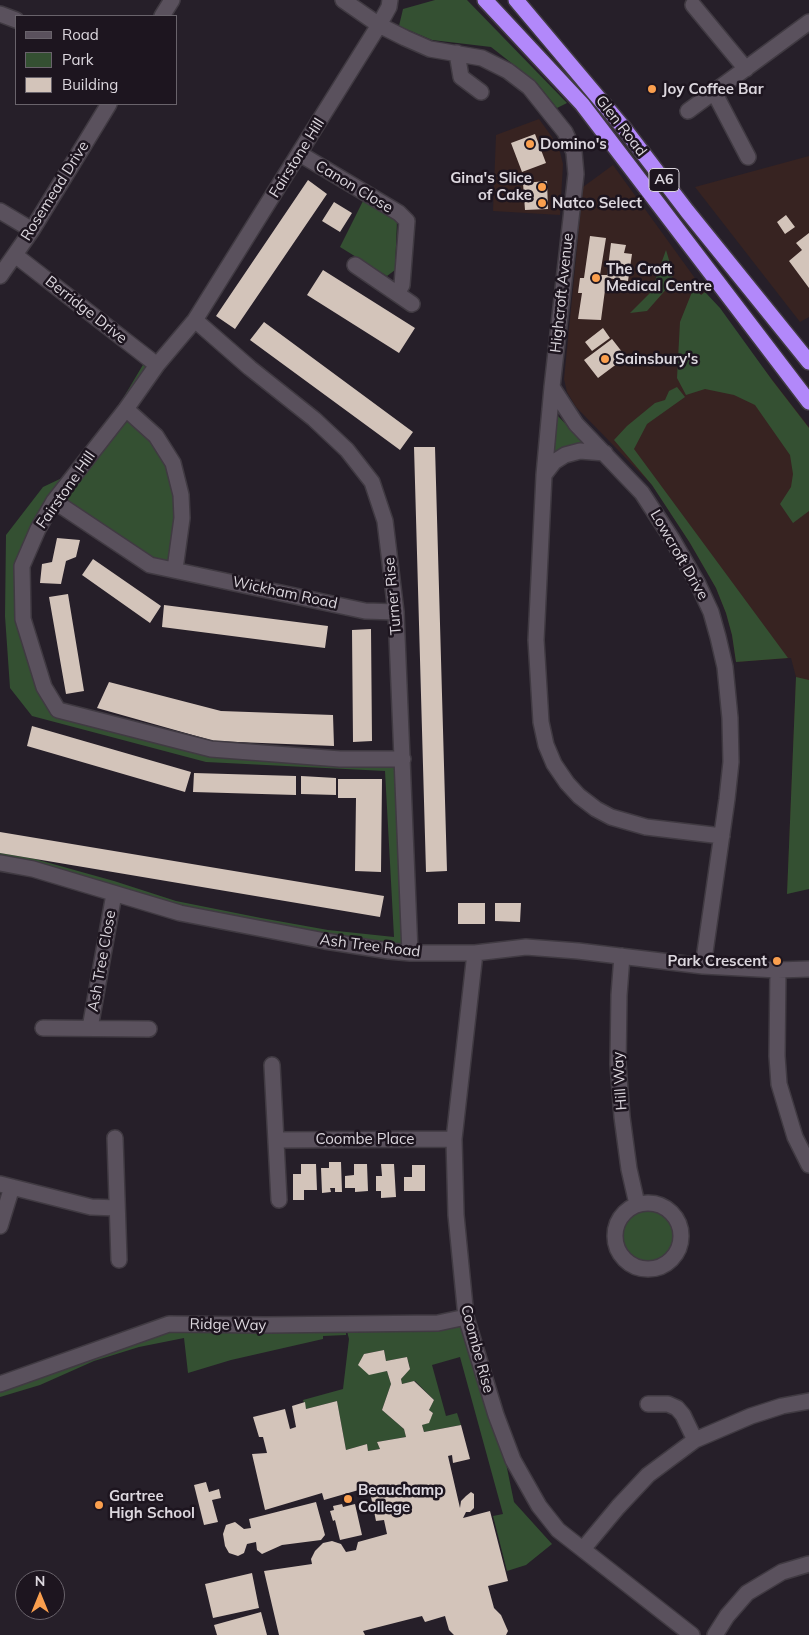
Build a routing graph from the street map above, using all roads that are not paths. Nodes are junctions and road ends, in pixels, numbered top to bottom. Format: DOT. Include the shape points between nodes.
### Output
graph roads {
  1 [pos="172,0"];
  2 [pos="343,0"];
  3 [pos="390,0"];
  4 [pos="485,0"];
  5 [pos="516,0"];
  6 [pos="693,5"];
  7 [pos="0,14"];
  8 [pos="163,15"];
  9 [pos="15,20"];
  10 [pos="379,25"];
  11 [pos="803,26"];
  12 [pos="457,53"];
  13 [pos="746,69"];
  14 [pos="480,92"];
  15 [pos="714,92"];
  16 [pos="108,105"];
  17 [pos="688,111"];
  18 [pos="300,154"];
  19 [pos="748,157"];
  20 [pos="0,211"];
  21 [pos="32,230"];
  22 [pos="15,255"];
  23 [pos="355,265"];
  24 [pos="0,276"];
  25 [pos="398,293"];
  26 [pos="412,304"];
  27 [pos="195,320"];
  28 [pos="809,362"];
  29 [pos="157,365"];
  30 [pos="552,387"];
  31 [pos="809,402"];
  32 [pos="126,409"];
  33 [pos="604,453"];
  34 [pos="544,475"];
  35 [pos="54,501"];
  36 [pos="175,569"];
  37 [pos="396,612"];
  38 [pos="403,759"];
  39 [pos="722,836"];
  40 [pos="0,863"];
  41 [pos="114,894"];
  42 [pos="410,953"];
  43 [pos="475,953"];
  44 [pos="622,956"];
  45 [pos="703,966"];
  46 [pos="809,969"];
  47 [pos="778,970"];
  48 [pos="43,1028"];
  49 [pos="90,1028"];
  50 [pos="149,1029"];
  51 [pos="272,1065"];
  52 [pos="115,1138"];
  53 [pos="454,1139"];
  54 [pos="276,1140"];
  55 [pos="809,1165"];
  56 [pos="6,1185"];
  57 [pos="279,1200"];
  58 [pos="637,1204"];
  59 [pos="117,1208"];
  60 [pos="0,1226"];
  61 [pos="119,1260"];
  62 [pos="466,1317"];
  63 [pos="0,1384"];
  64 [pos="809,1401"];
  65 [pos="648,1404"];
  66 [pos="695,1440"];
  67 [pos="584,1549"];
  68 [pos="809,1564"];
  69 [pos="692,1635"];
  70 [pos="715,1635"];
  1 -- 8 [label="street"];
  2 -- 10 [label="street, Highcroft Avenue"];
  3 -- 10 [label="street, Fairstone Hill"];
  4 -- 31 [label="highway, Glen Road / A6" via="582,104"];
  5 -- 28 [label="highway, Glen Road / A6" via="623,127"];
  6 -- 13 [label="street"];
  7 -- 9 [label="street"];
  10 -- 12 [label="street, Highcroft Avenue" via="430,49"];
  10 -- 18 [label="street, Fairstone Hill"];
  11 -- 13 [label="street"];
  12 -- 14 [label="street" via="461,78"];
  12 -- 30 [label="street, Highcroft Avenue" via="490,61 529,87 565,132 574,152 576,174"];
  13 -- 15 [label="street"];
  15 -- 17 [label="street"];
  15 -- 19 [label="street"];
  16 -- 21 [label="street, Rosemead Drive"];
  18 -- 25 [label="street, Canon Close" via="399,213 414,218"];
  18 -- 27 [label="street, Fairstone Hill"];
  20 -- 21 [label="street"];
  21 -- 22 [label="street, Rosemead Drive"];
  22 -- 24 [label="street, Rosemead Drive"];
  22 -- 29 [label="street, Berridge Drive"];
  23 -- 25 [label="street"];
  25 -- 26 [label="street"];
  27 -- 29 [label="street, Fairstone Hill"];
  27 -- 37 [label="street, Turner Rise" via="314,419 347,450 372,482 385,521"];
  29 -- 32 [label="street, Fairstone Hill"];
  30 -- 33 [label="street, Lowcroft Drive" via="576,424"];
  30 -- 34 [label="street, Highcroft Avenue"];
  32 -- 35 [label="street, Fairstone Hill"];
  32 -- 36 [label="street" via="156,436 173,463 181,495 182,518"];
  33 -- 34 [label="street" via="580,451 565,455 554,462"];
  33 -- 39 [label="street, Lowcroft Drive" via="642,492 694,576 710,612 725,667 730,718 730,762"];
  34 -- 39 [label="street, Highcroft Avenue" via="536,640 541,722 554,764 579,796 611,818 646,827"];
  35 -- 36 [label="street, Wickham Road" via="150,565"];
  35 -- 38 [label="street, Fairstone Hill" via="22,566 23,619 44,687 58,710 211,749 340,760"];
  36 -- 37 [label="street, Wickham Road" via="364,611"];
  37 -- 38 [label="street, Turner Rise"];
  38 -- 42 [label="street, Turner Rise"];
  39 -- 45 [label="street, Lowcroft Drive"];
  40 -- 41 [label="street, Ash Tree Road" via="33,869"];
  41 -- 42 [label="street, Ash Tree Road" via="180,913 325,941"];
  41 -- 49 [label="street, Ash Tree Close"];
  42 -- 43 [label="street, Ash Tree Road"];
  43 -- 44 [label="street, Ash Tree Road" via="526,947"];
  43 -- 53 [label="street, Coombe Rise"];
  44 -- 45 [label="street, Ash Tree Road"];
  44 -- 58 [label="street, Hill Way" via="618,1064 629,1169"];
  45 -- 47 [label="street, Ash Tree Road"];
  46 -- 47 [label="street, Ash Tree Road"];
  47 -- 55 [label="street" via="776,1056 780,1084 795,1137"];
  48 -- 49 [label="street, Ash Tree Close"];
  49 -- 50 [label="street, Ash Tree Close"];
  51 -- 54 [label="street"];
  52 -- 59 [label="street"];
  53 -- 54 [label="street, Coombe Place"];
  53 -- 62 [label="street, Coombe Rise" via="456,1215"];
  54 -- 57 [label="street"];
  56 -- 59 [label="street" via="91,1207"];
  56 -- 60 [label="street"];
  58 -- 58 [label="street" via="661,1206 677,1220 681,1241 671,1260 662,1266 640,1269 621,1257 616,1247 616,1225 621,1215"];
  59 -- 61 [label="street"];
  62 -- 63 [label="street, Ridge Way" via="438,1323 169,1324"];
  62 -- 67 [label="street, Coombe Rise" via="513,1460 539,1506 558,1530"];
  64 -- 66 [label="street" via="751,1416"];
  65 -- 66 [label="street" via="668,1404 678,1408"];
  66 -- 67 [label="street" via="648,1475"];
  67 -- 69 [label="street, Coombe Rise"];
  68 -- 70 [label="street" via="782,1572 747,1593"];
}
